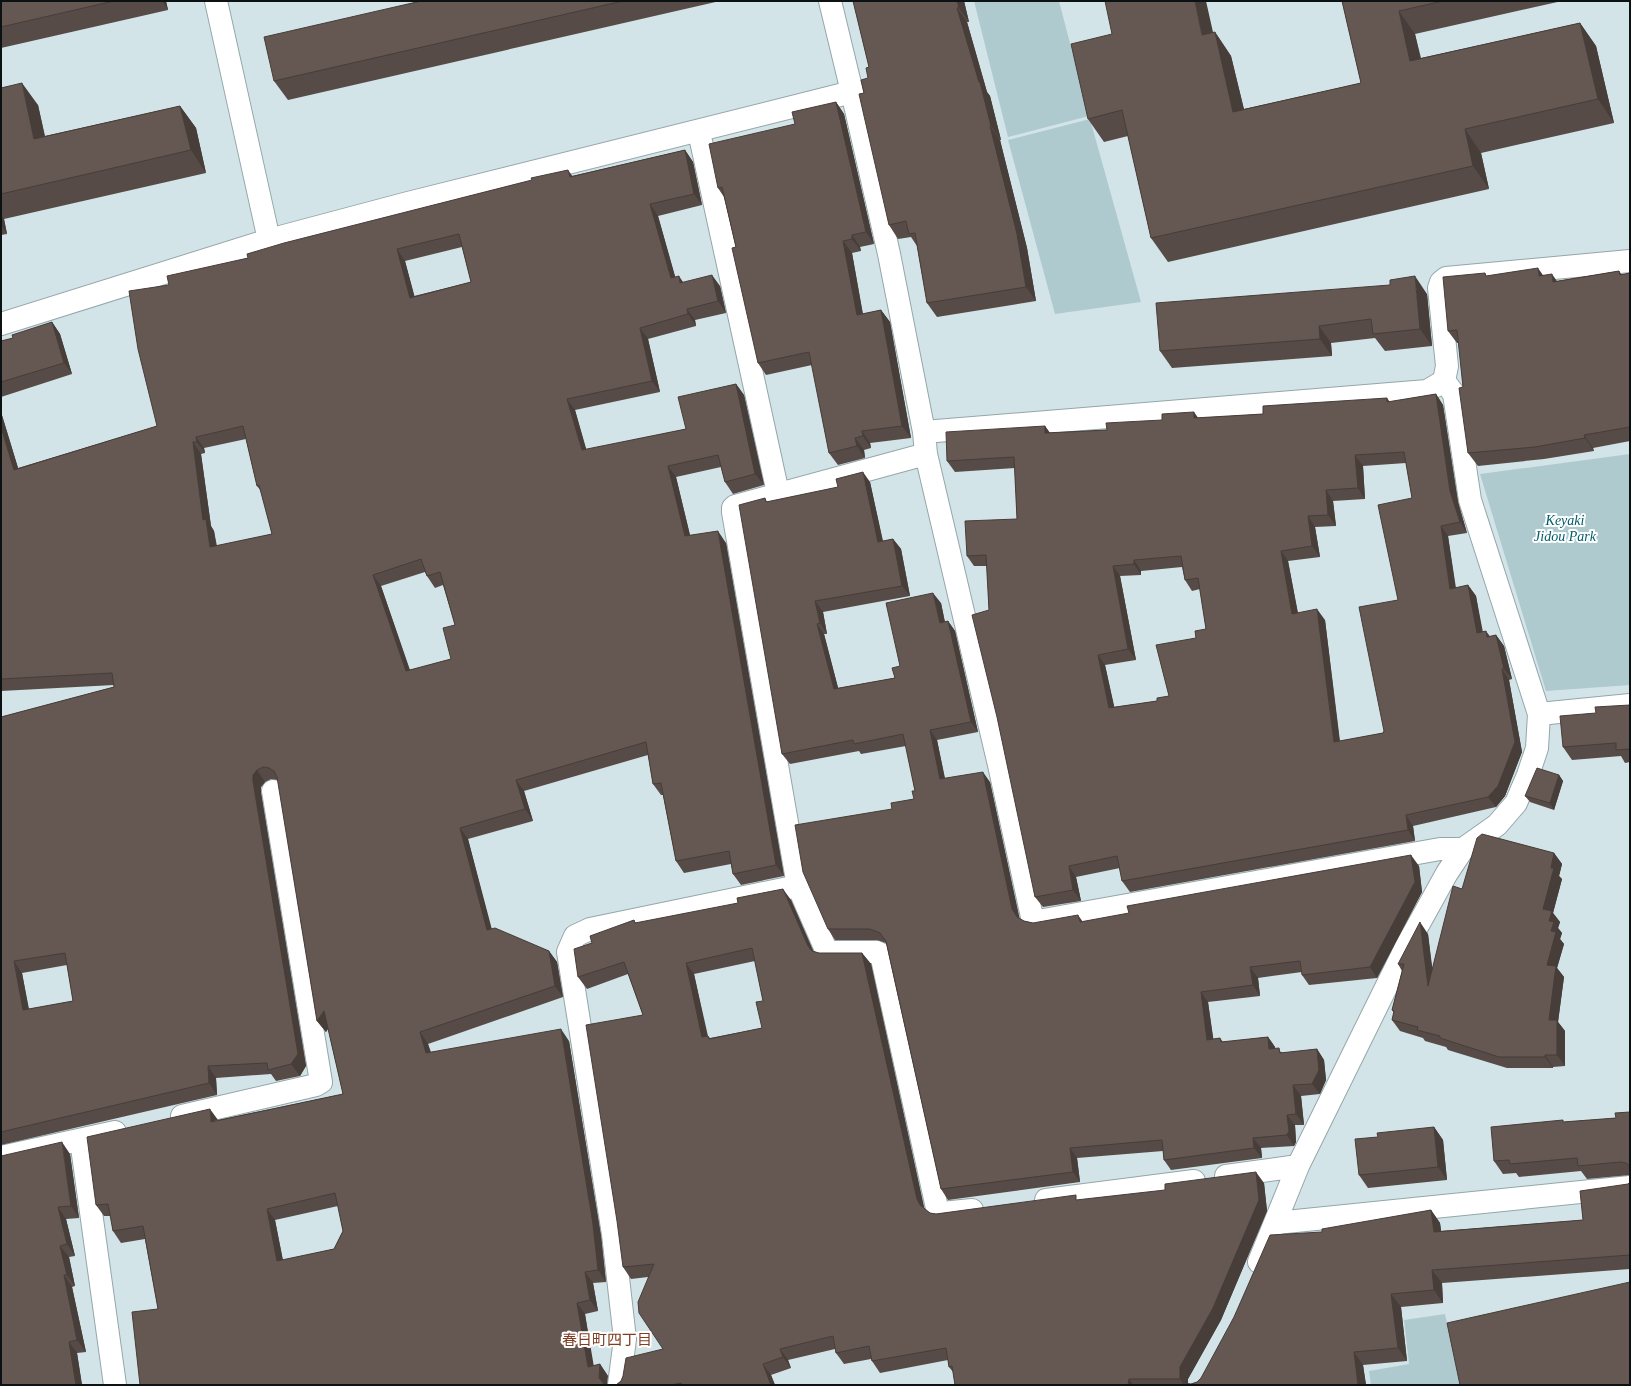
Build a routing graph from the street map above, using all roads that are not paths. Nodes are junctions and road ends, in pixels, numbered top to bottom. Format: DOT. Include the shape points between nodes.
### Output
graph roads {
  1 [pos="216,1"];
  2 [pos="830,1"];
  3 [pos="852,92"];
  4 [pos="699,132"];
  5 [pos="269,240"];
  6 [pos="1630,261"];
  7 [pos="1,324"];
  8 [pos="1444,381"];
  9 [pos="924,432"];
  10 [pos="926,454"];
  11 [pos="778,494"];
  12 [pos="1630,705"];
  13 [pos="1539,714"];
  14 [pos="273,791"];
  15 [pos="1463,849"];
  16 [pos="798,886"];
  17 [pos="164,1120"];
  18 [pos="134,1127"];
  19 [pos="81,1140"];
  20 [pos="1,1157"];
  21 [pos="1298,1166"];
  22 [pos="1630,1187"];
  23 [pos="1026,1203"];
  24 [pos="989,1208"];
  25 [pos="1276,1223"];
  26 [pos="1251,1281"];
  27 [pos="115,1385"];
  28 [pos="620,1385"];
  1 -- 5 [label="street"];
  2 -- 3 [label="street"];
  3 -- 4 [label="street"];
  3 -- 9 [label="street" via="889,254"];
  4 -- 5 [label="street" via="408,203"];
  4 -- 11 [label="street"];
  5 -- 7 [label="street"];
  6 -- 8 [label="street" via="1446,278 1439,288 1447,366"];
  8 -- 9 [label="street" via="1427,391"];
  8 -- 13 [label="street" via="1454,394 1470,500"];
  9 -- 10 [label="street"];
  10 -- 11 [label="street"];
  10 -- 15 [label="street" via="1034,920 1440,849"];
  11 -- 16 [label="street" via="735,506 733,512"];
  12 -- 13 [label="street"];
  13 -- 15 [label="street" via="1537,748 1516,803 1497,825"];
  14 -- 17 [label="street" via="321,1082 316,1086"];
  15 -- 21 [label="street" via="1406,947"];
  16 -- 24 [label="street" via="827,952 880,954 938,1211 942,1213"];
  16 -- 28 [label="street" via="590,929 575,936 568,952 613,1234 625,1339"];
  18 -- 19 [label="street"];
  19 -- 20 [label="street"];
  19 -- 27 [label="street"];
  21 -- 23 [label="street"];
  21 -- 25 [label="street"];
  22 -- 25 [label="street"];
  25 -- 26 [label="street"];
}
